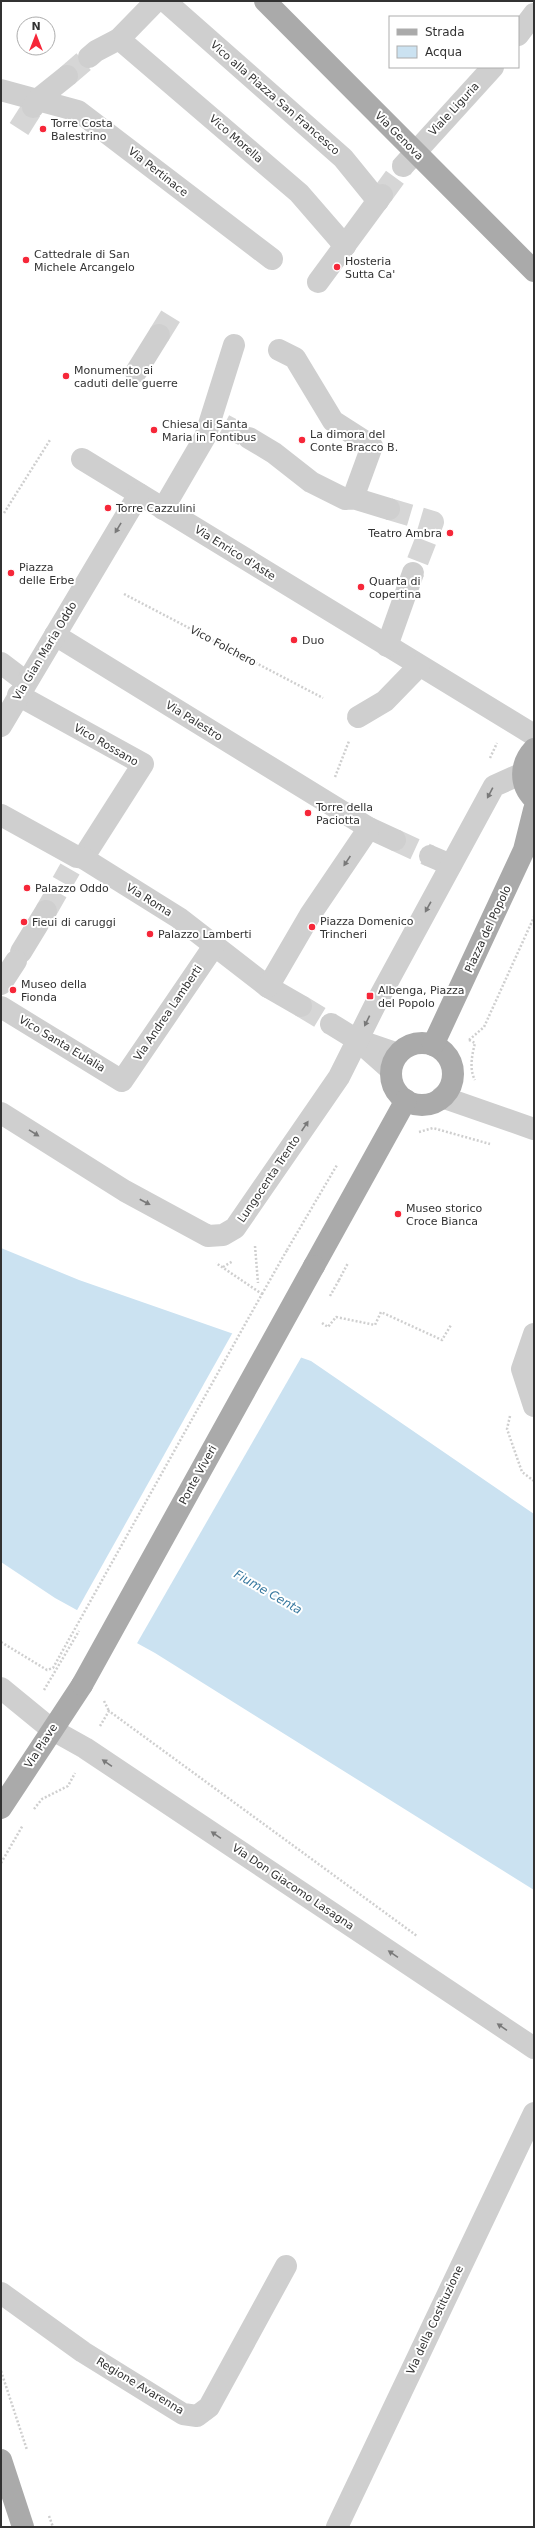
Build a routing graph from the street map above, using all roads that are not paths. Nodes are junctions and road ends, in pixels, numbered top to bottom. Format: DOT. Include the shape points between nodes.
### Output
graph roads {
  1 [pos="156,1"];
  2 [pos="165,1"];
  3 [pos="265,1"];
  4 [pos="534,14"];
  5 [pos="519,34"];
  6 [pos="119,39"];
  7 [pos="89,57"];
  8 [pos="492,68"];
  9 [pos="67,76"];
  10 [pos="1,90"];
  11 [pos="35,103"];
  12 [pos="409,159"];
  13 [pos="344,246"];
  14 [pos="272,260"];
  15 [pos="534,271"];
  16 [pos="318,282"];
  17 [pos="159,335"];
  18 [pos="234,345"];
  19 [pos="279,350"];
  20 [pos="136,372"];
  21 [pos="250,438"];
  22 [pos="82,459"];
  23 [pos="138,494"];
  24 [pos="353,498"];
  25 [pos="163,509"];
  26 [pos="389,509"];
  27 [pos="413,572"];
  28 [pos="55,635"];
  29 [pos="387,646"];
  30 [pos="1,663"];
  31 [pos="419,666"];
  32 [pos="22,689"];
  33 [pos="358,717"];
  34 [pos="1,726"];
  35 [pos="534,735"];
  36 [pos="534,749"];
  37 [pos="523,773"];
  38 [pos="534,799"];
  39 [pos="534,810"];
  40 [pos="1,815"];
  41 [pos="368,828"];
  42 [pos="395,840"];
  43 [pos="430,856"];
  44 [pos="77,861"];
  45 [pos="451,866"];
  46 [pos="46,910"];
  47 [pos="214,946"];
  48 [pos="1,984"];
  49 [pos="268,987"];
  50 [pos="301,1006"];
  51 [pos="1,1007"];
  52 [pos="331,1024"];
  53 [pos="437,1036"];
  54 [pos="357,1040"];
  55 [pos="395,1062"];
  56 [pos="122,1081"];
  57 [pos="442,1097"];
  58 [pos="406,1100"];
  59 [pos="1,1113"];
  60 [pos="534,1129"];
  61 [pos="534,1334"];
  62 [pos="534,1406"];
  63 [pos="82,1685"];
  64 [pos="1,1688"];
  65 [pos="51,1729"];
  66 [pos="1,1808"];
  67 [pos="534,2048"];
  68 [pos="534,2113"];
  69 [pos="286,2266"];
  70 [pos="1,2293"];
  71 [pos="1,2460"];
  72 [pos="24,2527"];
  73 [pos="337,2527"];
  1 -- 6 [label="street"];
  2 -- 13 [label="street, Vico alla Piazza San Francesco" via="343,158 380,198"];
  3 -- 12 [label="main road, Via Genova"];
  4 -- 5 [label="street"];
  6 -- 7 [label="street"];
  6 -- 13 [label="street, Vico Morella" via="299,193"];
  8 -- 12 [label="street, Viale Liguria"];
  9 -- 11 [label="street"];
  10 -- 11 [label="street, Via Pertinace"];
  11 -- 14 [label="street, Via Pertinace" via="78,110"];
  12 -- 15 [label="main road, Via Genova"];
  13 -- 16 [label="street"];
  17 -- 20 [label="street"];
  18 -- 25 [label="street" via="218,422 205,437"];
  19 -- 24 [label="street" via="295,358 332,421 372,446"];
  21 -- 24 [label="street" via="311,482 345,499"];
  22 -- 23 [label="street, Via Enrico d'Aste"];
  23 -- 25 [label="street, Via Enrico d'Aste"];
  23 -- 28 [label="street, Via Gian Maria Oddo, one-way"];
  24 -- 26 [label="street"];
  25 -- 29 [label="street, Via Enrico d'Aste"];
  27 -- 29 [label="street"];
  28 -- 32 [label="street, Via Gian Maria Oddo"];
  28 -- 41 [label="street, Via Palestro"];
  29 -- 31 [label="street, Via Enrico d'Aste"];
  30 -- 32 [label="street"];
  31 -- 33 [label="street" via="385,701"];
  31 -- 35 [label="street, Via Enrico d'Aste"];
  32 -- 34 [label="street, Via Gian Maria Oddo"];
  32 -- 44 [label="street, Vico Rossano" via="143,764"];
  36 -- 37 [label="main road" via="526,760"];
  37 -- 38 [label="main road" via="525,787"];
  37 -- 45 [label="street, Lungocenta Trento, one-way" via="494,786"];
  39 -- 53 [label="main road, Piazza del Popolo" via="524,850"];
  40 -- 44 [label="street, Via Roma"];
  41 -- 42 [label="street"];
  41 -- 49 [label="street, one-way" via="310,915"];
  43 -- 45 [label="street"];
  44 -- 47 [label="street, Via Roma" via="179,918"];
  45 -- 54 [label="street, Lungocenta Trento, one-way"];
  46 -- 48 [label="street"];
  47 -- 49 [label="street, Via Roma"];
  47 -- 56 [label="street, Via Andrea Lamberti"];
  49 -- 50 [label="street"];
  51 -- 56 [label="street, Vico Santa Eulalia"];
  52 -- 54 [label="street"];
  53 -- 55 [label="main road" via="416,1043"];
  53 -- 57 [label="main road" via="451,1062 453,1075 450,1088"];
  54 -- 55 [label="street"];
  59 -- 54 [label="street, Lungocenta Trento, one-way" via="125,1191 208,1236 223,1235 235,1228 240,1221 338,1077"];
  55 -- 58 [label="main road" via="394,1086"];
  57 -- 58 [label="main road" via="432,1103 423,1104"];
  57 -- 60 [label="street"];
  58 -- 63 [label="main road, Ponte Viveri, bridge"];
  61 -- 62 [label="street" via="522,1369"];
  63 -- 65 [label="main road, Via Piave"];
  64 -- 65 [label="street, Via Don Giacomo Lasagna"];
  65 -- 66 [label="main road, Via Piave"];
  67 -- 65 [label="street, Via Don Giacomo Lasagna, one-way" via="85,1748"];
  68 -- 73 [label="street, Via della Costituzione"];
  69 -- 70 [label="street, Regione Avarenna" via="209,2407 197,2416 183,2414 83,2352"];
  71 -- 72 [label="main road"];
}
